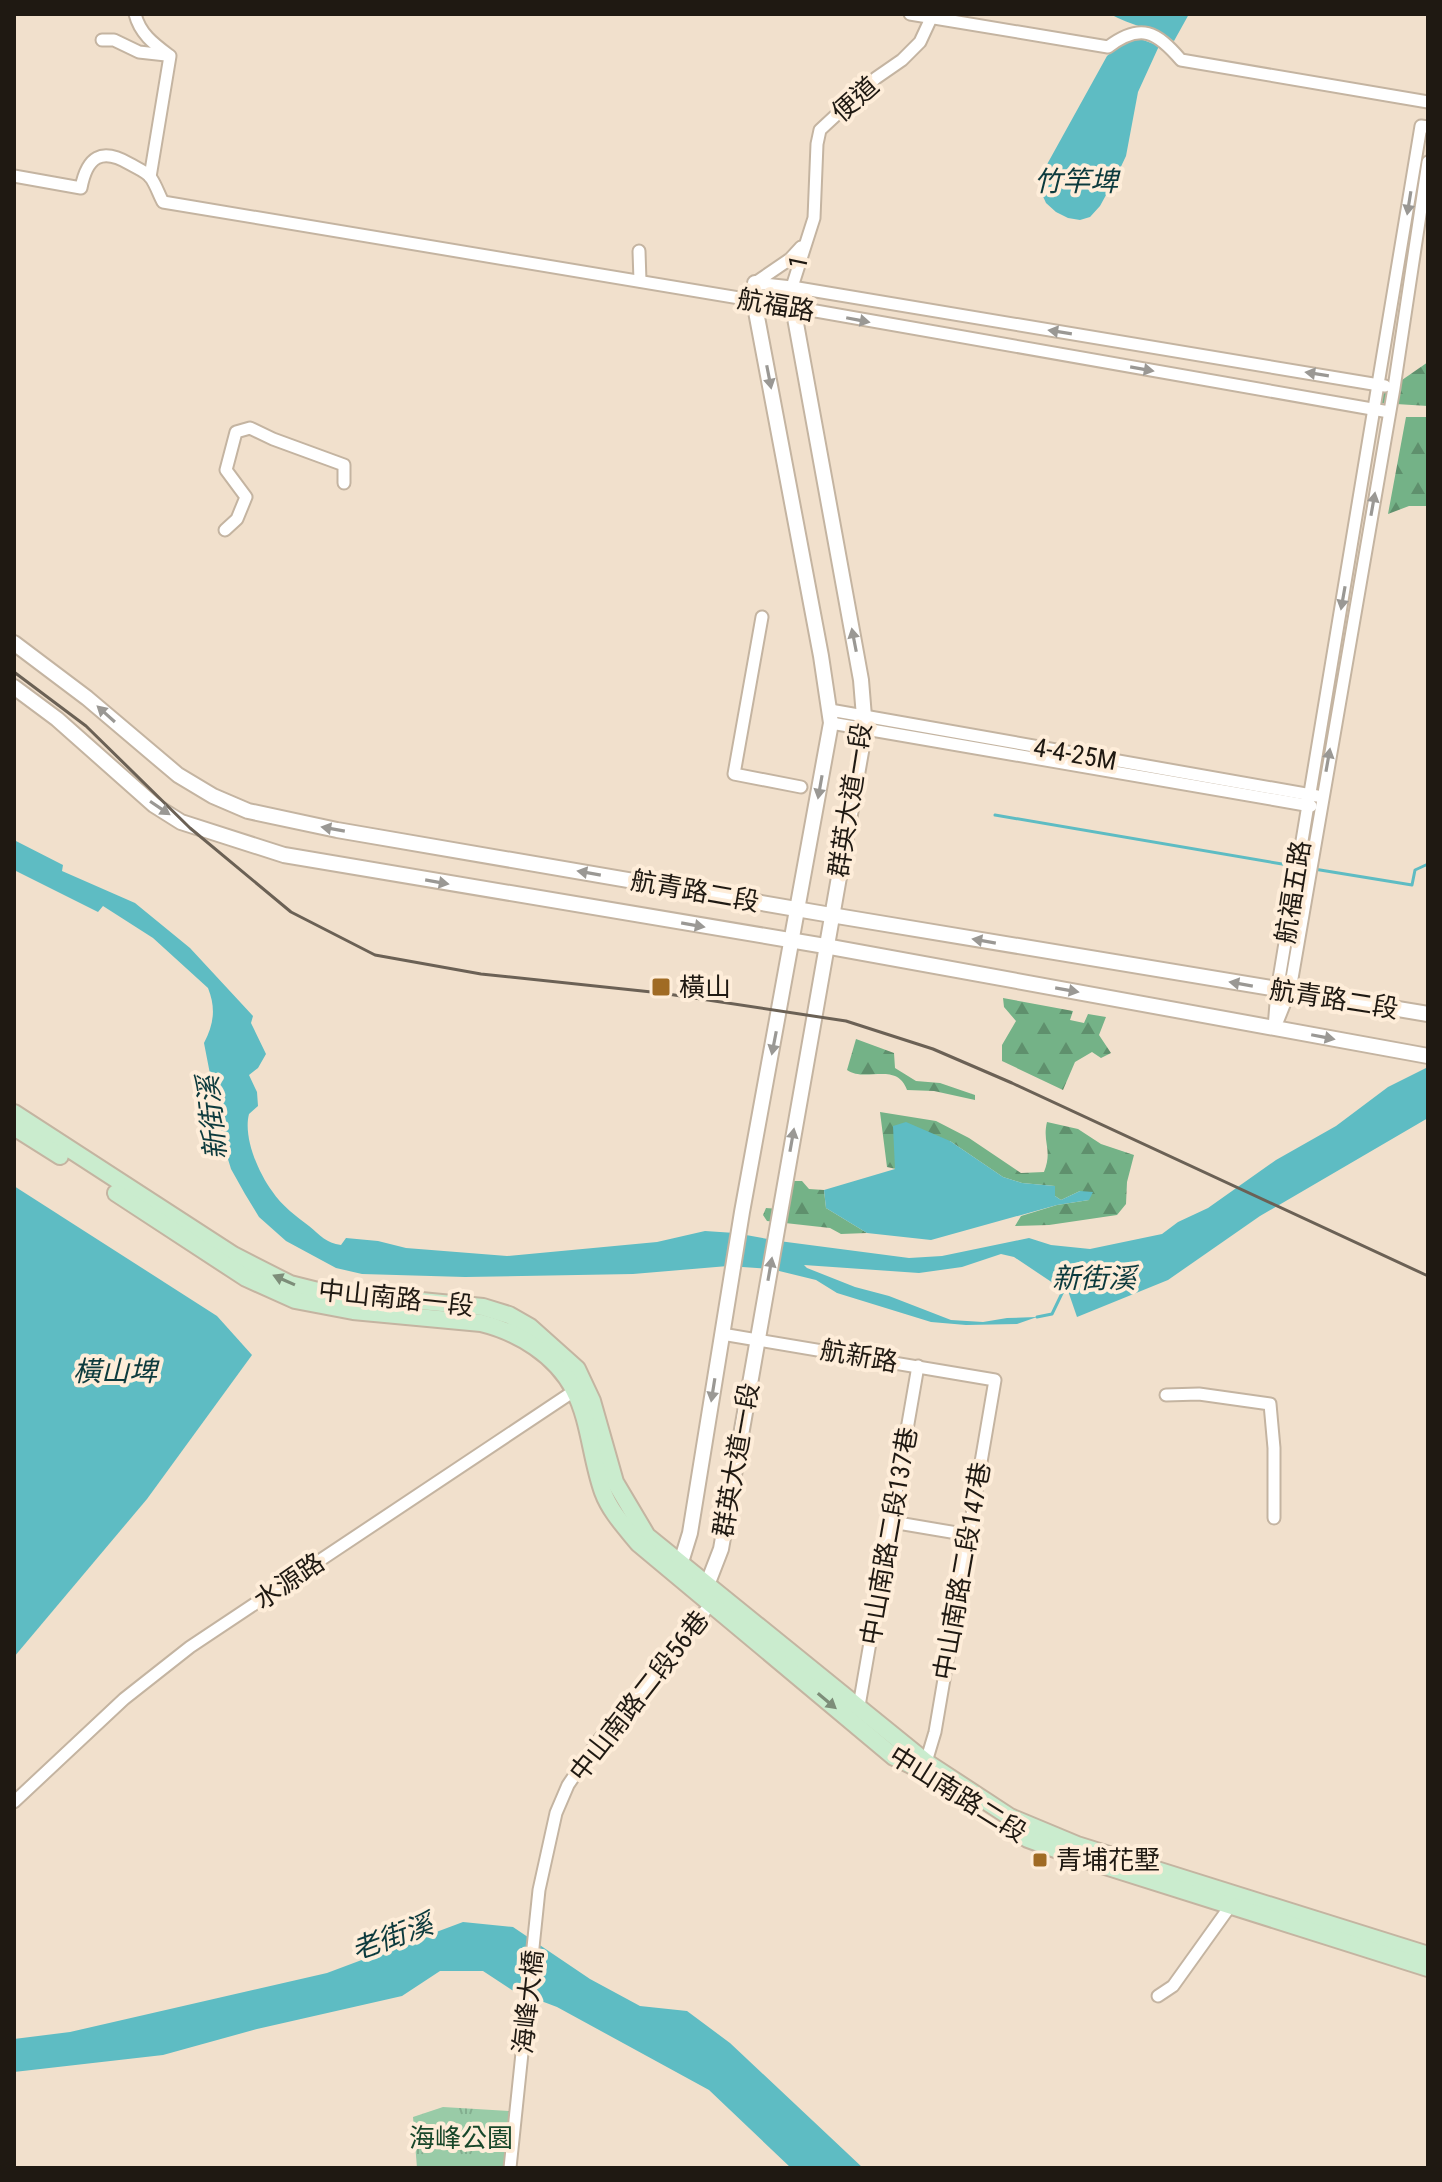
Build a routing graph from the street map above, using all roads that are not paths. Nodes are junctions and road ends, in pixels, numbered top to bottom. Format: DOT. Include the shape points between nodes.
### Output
graph roads {
  1 [pos="135,14"];
  2 [pos="910,14"];
  3 [pos="932,16"];
  4 [pos="102,40"];
  5 [pos="170,56"];
  6 [pos="1428,102"];
  7 [pos="1425,127"];
  8 [pos="1428,162"];
  9 [pos="14,176"];
  10 [pos="150,177"];
  11 [pos="804,244"];
  12 [pos="639,251"];
  13 [pos="640,281"];
  14 [pos="755,283"];
  15 [pos="792,287"];
  16 [pos="754,301"];
  17 [pos="793,307"];
  18 [pos="1379,385"];
  19 [pos="1394,388"];
  20 [pos="1375,410"];
  21 [pos="1389,412"];
  22 [pos="344,483"];
  23 [pos="225,530"];
  24 [pos="762,617"];
  25 [pos="14,643"];
  26 [pos="14,687"];
  27 [pos="830,716"];
  28 [pos="865,723"];
  29 [pos="801,787"];
  30 [pos="1314,801"];
  31 [pos="799,909"];
  32 [pos="831,915"];
  33 [pos="793,942"];
  34 [pos="825,946"];
  35 [pos="1283,990"];
  36 [pos="1428,1014"];
  37 [pos="1274,1028"];
  38 [pos="1428,1056"];
  39 [pos="14,1113"];
  40 [pos="14,1127"];
  41 [pos="722,1334"];
  42 [pos="758,1339"];
  43 [pos="918,1366"];
  44 [pos="995,1380"];
  45 [pos="579,1387"];
  46 [pos="1166,1395"];
  47 [pos="1274,1518"];
  48 [pos="892,1522"];
  49 [pos="969,1535"];
  50 [pos="642,1539"];
  51 [pos="678,1570"];
  52 [pos="710,1595"];
  53 [pos="859,1706"];
  54 [pos="926,1762"];
  55 [pos="14,1802"];
  56 [pos="539,1890"];
  57 [pos="1231,1905"];
  58 [pos="1428,1955"];
  59 [pos="1428,1968"];
  60 [pos="1158,1996"];
  61 [pos="510,2168"];
  1 -- 5 [label="street" via="152,43"];
  2 -- 3 [label="street"];
  3 -- 6 [label="street" via="1108,47 1123,35 1148,35 1163,39 1181,60"];
  3 -- 11 [label="street, 便道" via="920,42 820,130 814,218"];
  4 -- 5 [label="street"];
  5 -- 10 [label="street"];
  7 -- 18 [label="street, 航福五路, one-way"];
  8 -- 19 [label="street, 航福五路"];
  9 -- 10 [label="street" via="81,188 91,160 103,155 116,156"];
  10 -- 13 [label="street, 航福路" via="163,202"];
  11 -- 14 [label="street, 1"];
  11 -- 15 [label="street, 1"];
  12 -- 13 [label="street"];
  13 -- 16 [label="street, 航福路"];
  14 -- 15 [label="street, 航福路"];
  14 -- 16 [label="street, 群英大道一段"];
  15 -- 17 [label="street, 群英大道一段"];
  18 -- 15 [label="street, 航福路, one-way"];
  16 -- 17 [label="street, 航福路"];
  16 -- 27 [label="street, 群英大道一段, one-way"];
  17 -- 20 [label="street, 航福路, one-way"];
  28 -- 17 [label="street, 群英大道一段, one-way"];
  18 -- 19 [label="street, 航福路"];
  18 -- 20 [label="street, 航福五路"];
  19 -- 21 [label="street, 航福五路"];
  20 -- 21 [label="street, 航福路"];
  20 -- 30 [label="street, 航福五路, one-way"];
  30 -- 21 [label="street, 航福五路, one-way"];
  22 -- 23 [label="street" via="344,465 250,428 236,432 226,470 246,497 237,519"];
  24 -- 29 [label="street" via="734,774"];
  31 -- 25 [label="street, 航青路二段, one-way" via="248,811 178,775"];
  26 -- 33 [label="street, 航青路二段, one-way" via="154,805 181,822 220,835 284,855"];
  27 -- 28 [label="street, 4-4-25M"];
  27 -- 31 [label="street, 群英大道一段, one-way"];
  28 -- 30 [label="street, 4-4-25M"];
  28 -- 32 [label="street, 群英大道一段"];
  30 -- 35 [label="street, 航福五路"];
  30 -- 35 [label="street, 航福五路" via="1297,867"];
  31 -- 32 [label="street, 航青路二段"];
  31 -- 33 [label="street, 群英大道一段"];
  32 -- 34 [label="street, 群英大道一段"];
  35 -- 32 [label="street, 航青路二段, one-way"];
  33 -- 34 [label="street, 航青路二段"];
  33 -- 41 [label="street, 群英大道一段, one-way"];
  34 -- 37 [label="street, 航青路二段, one-way"];
  42 -- 34 [label="street, 群英大道一段, one-way"];
  35 -- 36 [label="street, 航青路二段"];
  35 -- 37 [label="street, 航福五路"];
  37 -- 38 [label="street, 航青路二段, one-way"];
  45 -- 39 [label="main road, 中山南路一段, one-way" via="577,1369 509,1315 483,1307 290,1284 233,1255"];
  40 -- 45 [label="main road, 中山南路一段" via="268,1289 323,1307 501,1328 536,1347"];
  41 -- 42 [label="street, 航新路"];
  41 -- 51 [label="street, 群英大道一段, one-way" via="690,1533"];
  42 -- 43 [label="street, 航新路"];
  42 -- 52 [label="street, 群英大道一段"];
  43 -- 44 [label="street, 航新路"];
  43 -- 48 [label="street, 中山南路二段137巷"];
  44 -- 49 [label="street, 中山南路二段147巷"];
  45 -- 50 [label="main road, 中山南路一段" via="592,1401 615,1482"];
  45 -- 55 [label="street, 水源路" via="190,1647 124,1699"];
  46 -- 47 [label="street" via="1270,1404"];
  48 -- 49 [label="street"];
  48 -- 53 [label="street, 中山南路二段137巷"];
  49 -- 54 [label="street, 中山南路二段147巷"];
  50 -- 51 [label="main road, 中山南路二段"];
  51 -- 52 [label="main road, 中山南路二段"];
  52 -- 53 [label="main road, 中山南路二段"];
  52 -- 56 [label="street, 中山南路二段56巷" via="568,1785 556,1813"];
  52 -- 57 [label="main road, 中山南路二段, one-way" via="894,1757 1004,1826 1080,1858"];
  53 -- 54 [label="main road, 中山南路二段"];
  54 -- 58 [label="main road, 中山南路二段" via="1031,1828"];
  56 -- 61 [label="street, 海峰大橋"];
  57 -- 59 [label="main road, 中山南路二段"];
  57 -- 60 [label="street" via="1173,1986"];
}
